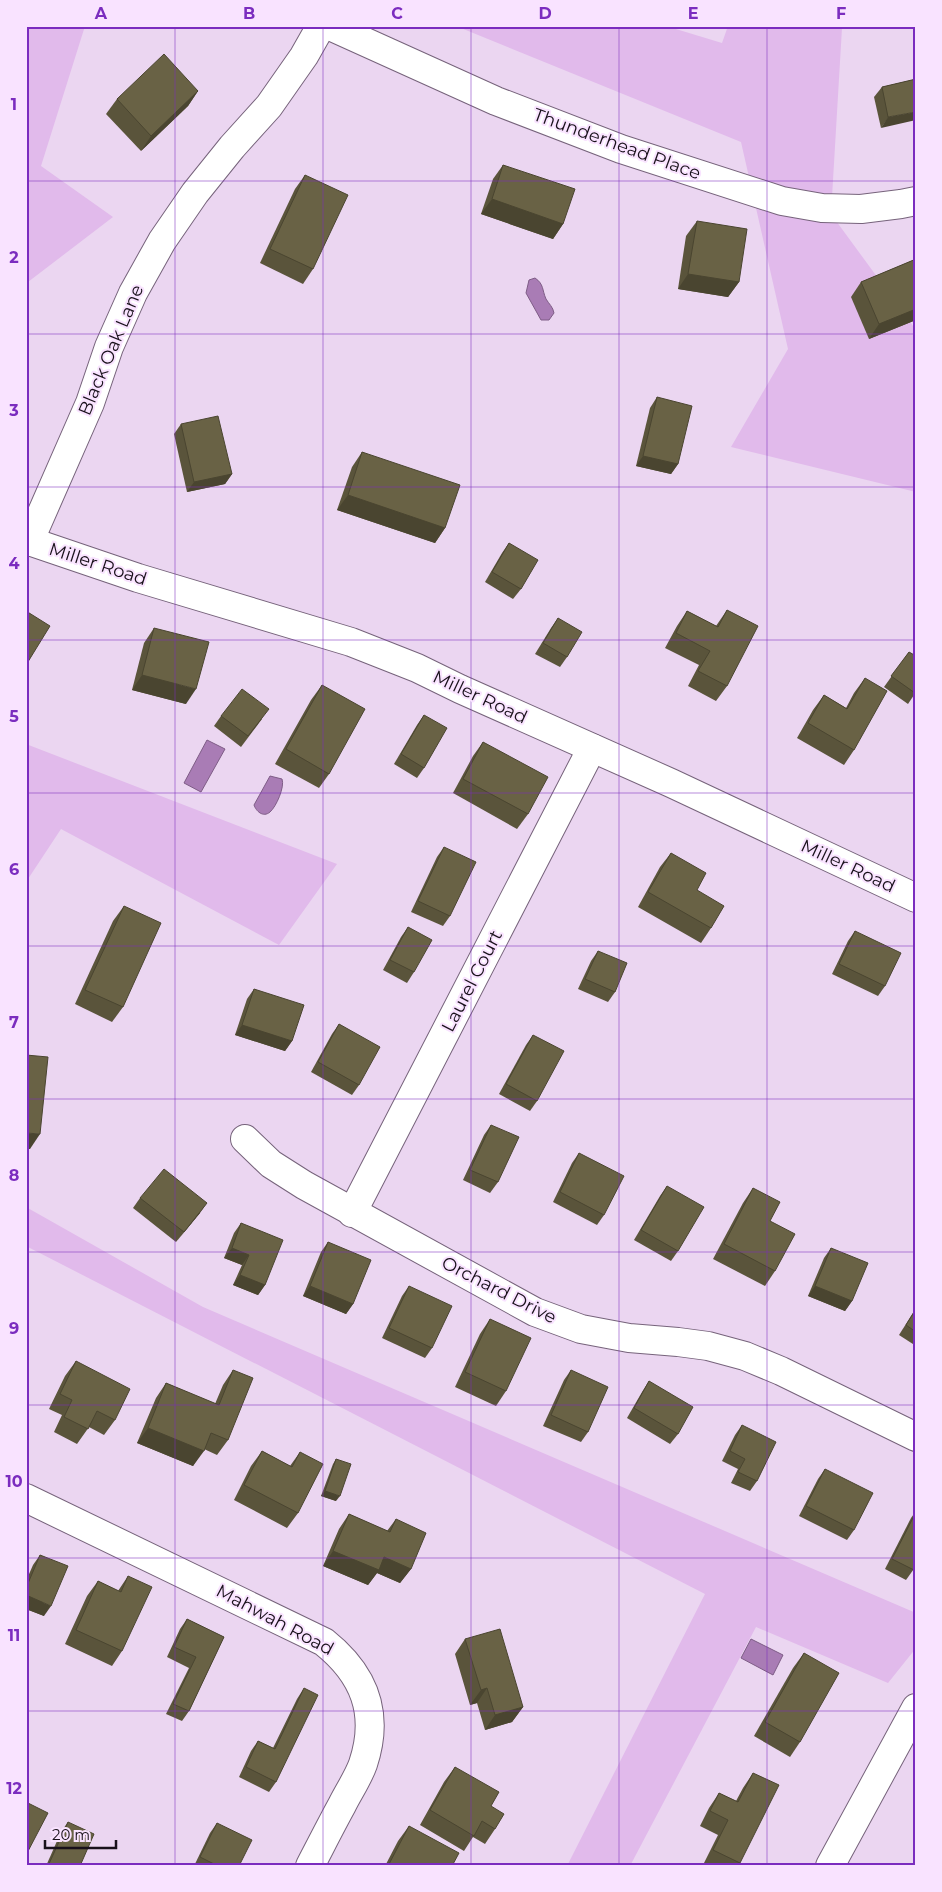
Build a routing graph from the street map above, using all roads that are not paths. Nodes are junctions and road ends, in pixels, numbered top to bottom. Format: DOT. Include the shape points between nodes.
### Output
graph roads {
  1 [pos="321,26"];
  2 [pos="330,26"];
  3 [pos="916,201"];
  4 [pos="28,541"];
  5 [pos="592,748"];
  6 [pos="916,898"];
  7 [pos="245,1139"];
  8 [pos="352,1213"];
  9 [pos="916,1437"];
  10 [pos="26,1498"];
  11 [pos="916,1708"];
  12 [pos="310,1866"];
  13 [pos="830,1866"];
  1 -- 4 [label="street, Black Oak Lane" via="268,106 195,193 162,242 133,293 109,347 90,403"];
  2 -- 3 [label="street, Thunderhead Place" via="496,101 621,149 782,201 822,208 862,209"];
  4 -- 5 [label="street, Miller Road" via="351,642 417,668"];
  5 -- 6 [label="street, Miller Road"];
  5 -- 8 [label="street, Laurel Court"];
  7 -- 8 [label="street, Orchard Drive" via="271,1164"];
  8 -- 9 [label="street, Orchard Drive" via="534,1312 590,1330 629,1338 708,1346 745,1356"];
  10 -- 12 [label="street, Mahwah Road" via="324,1642 356,1674 365,1694 370,1720 369,1743 363,1765"];
  11 -- 13 [label="street"];
}
